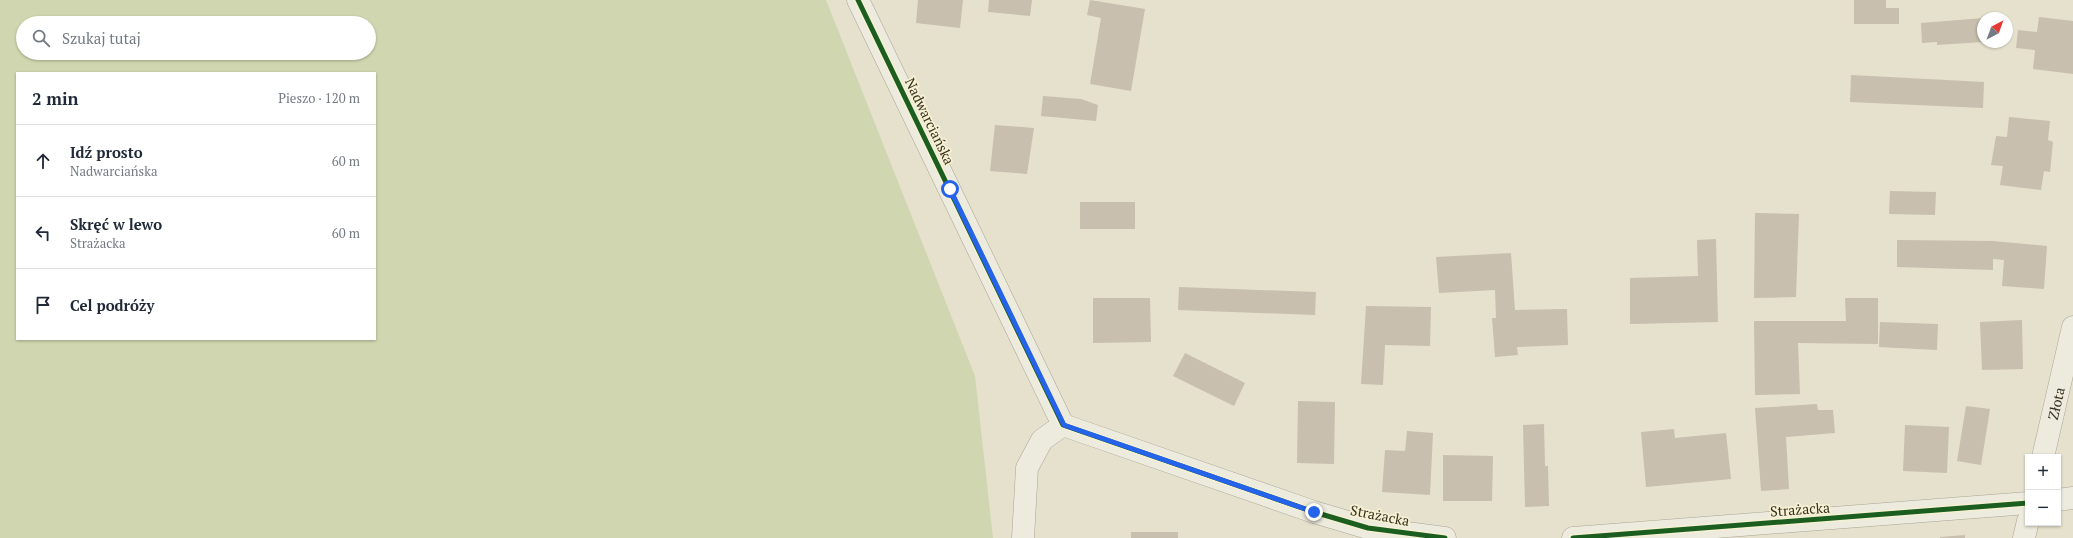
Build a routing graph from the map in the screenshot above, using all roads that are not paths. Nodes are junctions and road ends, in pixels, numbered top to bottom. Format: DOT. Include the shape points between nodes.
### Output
graph roads {
  1 [pos="858,0"];
  2 [pos="2073,327"];
  3 [pos="1064,425"];
  4 [pos="2044,454"];
  5 [pos="2073,498"];
  6 [pos="2061,500"];
  7 [pos="2025,503"];
  8 [pos="2027,526"];
  9 [pos="1023,538"];
  10 [pos="1444,538"];
  11 [pos="1573,538"];
  12 [pos="2024,538"];
  1 -- 3 [label="street, Nadwarciańska"];
  2 -- 4 [label="street, Złota"];
  3 -- 9 [label="street" via="1042,440 1027,468"];
  3 -- 10 [label="street, Strażacka" via="1368,528"];
  5 -- 6 [label="street"];
  7 -- 11 [label="street, Strażacka"];
  8 -- 12 [label="street"];
}
